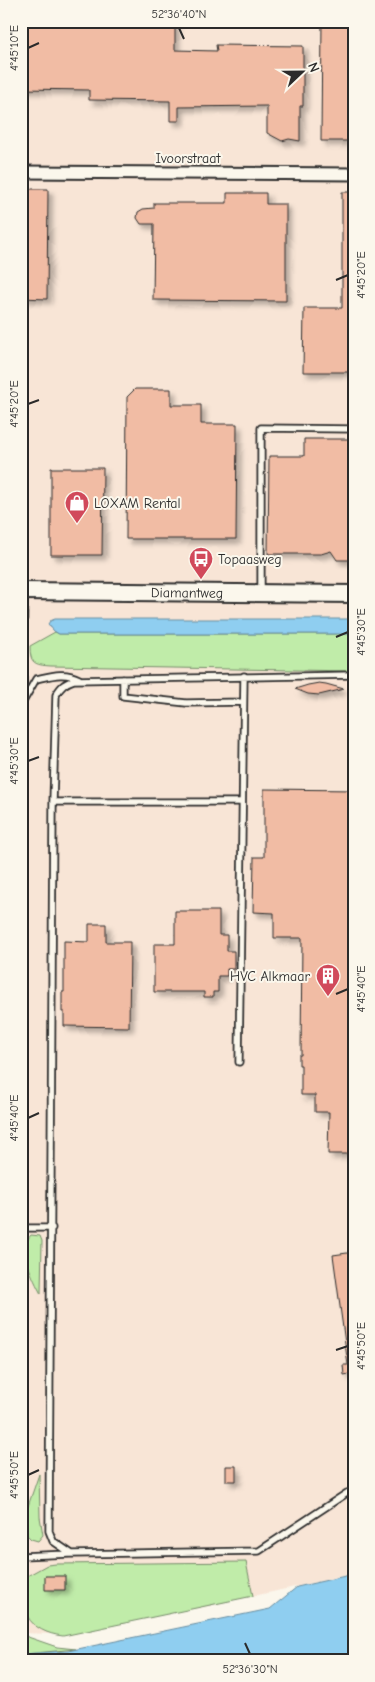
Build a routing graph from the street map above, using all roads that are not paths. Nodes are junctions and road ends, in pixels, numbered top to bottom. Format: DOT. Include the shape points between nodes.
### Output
graph roads {
  1 [pos="21,172"];
  2 [pos="354,174"];
  3 [pos="354,429"];
  4 [pos="23,592"];
  5 [pos="261,593"];
  6 [pos="354,594"];
  7 [pos="22,658"];
  8 [pos="354,675"];
  9 [pos="244,676"];
  10 [pos="123,678"];
  11 [pos="80,680"];
  12 [pos="23,701"];
  13 [pos="243,702"];
  14 [pos="53,802"];
  15 [pos="242,802"];
  16 [pos="21,833"];
  17 [pos="239,1062"];
  18 [pos="21,1228"];
  19 [pos="52,1228"];
  20 [pos="354,1492"];
  21 [pos="72,1554"];
  22 [pos="21,1556"];
  1 -- 2 [label="street, Ivoorstraat"];
  3 -- 5 [label="lane" via="261,428"];
  4 -- 5 [label="street, Diamantweg"];
  4 -- 7 [label="lane"];
  5 -- 6 [label="street, Diamantweg"];
  7 -- 12 [label="lane"];
  8 -- 9 [label="lane"];
  9 -- 10 [label="lane"];
  9 -- 13 [label="lane"];
  10 -- 11 [label="lane"];
  10 -- 13 [label="lane" via="123,696 186,703"];
  11 -- 12 [label="lane" via="57,675 36,679"];
  11 -- 14 [label="lane" via="66,683 56,695"];
  12 -- 16 [label="lane"];
  13 -- 15 [label="lane"];
  14 -- 15 [label="lane"];
  14 -- 19 [label="lane"];
  15 -- 17 [label="lane"];
  18 -- 19 [label="lane"];
  19 -- 21 [label="lane" via="49,1531 53,1541"];
  20 -- 21 [label="lane" via="347,1493 259,1551"];
  21 -- 22 [label="lane"];
}
